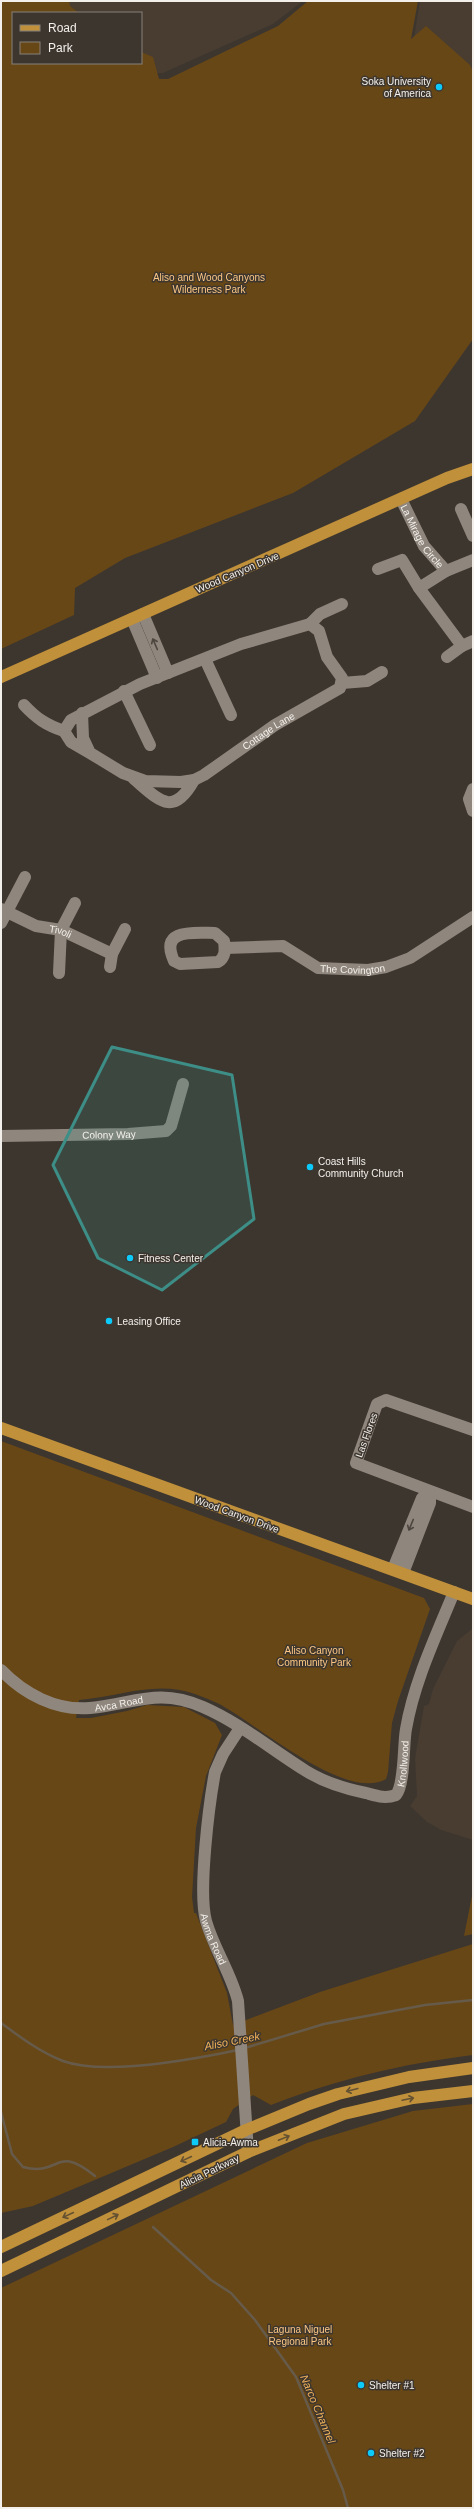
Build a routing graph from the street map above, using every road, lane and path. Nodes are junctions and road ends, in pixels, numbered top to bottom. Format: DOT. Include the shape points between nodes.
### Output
graph roads {
  1 [pos="473,469"];
  2 [pos="401,499"];
  3 [pos="461,509"];
  4 [pos="473,536"];
  5 [pos="473,560"];
  6 [pos="378,569"];
  7 [pos="446,571"];
  8 [pos="419,588"];
  9 [pos="342,604"];
  10 [pos="138,616"];
  11 [pos="310,624"];
  12 [pos="467,644"];
  13 [pos="447,657"];
  14 [pos="205,659"];
  15 [pos="382,672"];
  16 [pos="168,674"];
  17 [pos="1,677"];
  18 [pos="157,678"];
  19 [pos="342,683"];
  20 [pos="124,692"];
  21 [pos="24,704"];
  22 [pos="82,713"];
  23 [pos="231,715"];
  24 [pos="64,731"];
  25 [pos="150,745"];
  26 [pos="90,753"];
  27 [pos="134,779"];
  28 [pos="194,780"];
  29 [pos="473,789"];
  30 [pos="473,811"];
  31 [pos="25,878"];
  32 [pos="75,903"];
  33 [pos="3,915"];
  34 [pos="473,917"];
  35 [pos="125,929"];
  36 [pos="61,930"];
  37 [pos="225,948"];
  38 [pos="112,954"];
  39 [pos="110,967"];
  40 [pos="59,973"];
  41 [pos="182,1084"];
  42 [pos="1,1136"];
  43 [pos="1,1428"];
  44 [pos="473,1430"];
  45 [pos="430,1492"];
  46 [pos="473,1507"];
  47 [pos="398,1571"];
  48 [pos="454,1592"];
  49 [pos="473,1599"];
  50 [pos="1,1670"];
  51 [pos="240,1728"];
  52 [pos="473,2068"];
  53 [pos="473,2091"];
  54 [pos="246,2130"];
  55 [pos="248,2152"];
  56 [pos="1,2247"];
  57 [pos="1,2271"];
  1 -- 2 [label="main road, Wood Canyon Drive"];
  2 -- 7 [label="street, La Mirage Circle" via="424,546"];
  2 -- 10 [label="main road, Wood Canyon Drive"];
  3 -- 4 [label="street"];
  5 -- 7 [label="street, La Mirage Circle"];
  6 -- 8 [label="street" via="402,560"];
  7 -- 8 [label="street, La Mirage Circle"];
  8 -- 12 [label="street"];
  9 -- 11 [label="street" via="320,614"];
  16 -- 10 [label="street, one-way"];
  10 -- 17 [label="main road, Wood Canyon Drive"];
  10 -- 18 [label="street"];
  11 -- 14 [label="street" via="241,644"];
  11 -- 19 [label="street" via="319,631 323,647 340,674"];
  12 -- 13 [label="street"];
  14 -- 16 [label="street"];
  14 -- 23 [label="street"];
  15 -- 19 [label="street" via="367,681"];
  16 -- 18 [label="street"];
  18 -- 20 [label="street"];
  19 -- 28 [label="street, Cottage Lane" via="340,688 275,725 204,776"];
  20 -- 22 [label="street"];
  20 -- 25 [label="street"];
  21 -- 24 [label="street, Cottage Lane" via="36,718 48,726"];
  22 -- 24 [label="street" via="71,720"];
  22 -- 26 [label="street" via="83,738"];
  24 -- 26 [label="street, Cottage Lane" via="71,742"];
  26 -- 27 [label="street, Cottage Lane"];
  27 -- 28 [label="street, Cottage Lane"];
  27 -- 28 [label="street, Cottage Lane" via="155,797 171,803 186,795"];
  29 -- 30 [label="street" via="469,799"];
  31 -- 33 [label="street"];
  32 -- 36 [label="street"];
  33 -- 36 [label="street, Tivoli" via="36,926"];
  34 -- 37 [label="street, The Covington" via="410,958 386,967 368,970 318,968 283,946"];
  35 -- 38 [label="street"];
  36 -- 38 [label="street, Tivoli"];
  36 -- 40 [label="street"];
  38 -- 39 [label="street"];
  41 -- 42 [label="street, Colony Way" via="171,1126 166,1131"];
  43 -- 47 [label="main road, Wood Canyon Drive"];
  44 -- 45 [label="street, Las Flores" via="386,1400 378,1404 356,1463"];
  45 -- 46 [label="street, Las Flores"];
  45 -- 47 [label="street" via="430,1503"];
  47 -- 48 [label="main road, Wood Canyon Drive"];
  48 -- 49 [label="main road, Wood Canyon Drive"];
  48 -- 51 [label="street, Knollwood" via="408,1714 398,1792 384,1798 338,1786 319,1778"];
  50 -- 51 [label="street, Avca Road" via="28,1693 47,1702 89,1708 142,1698 180,1699 209,1710"];
  51 -- 54 [label="street, Awma Road" via="215,1772 203,1896 206,1923 234,1986 240,2020"];
  52 -- 54 [label="main road, Alicia Parkway, one-way" via="409,2077 338,2094"];
  55 -- 53 [label="main road, Alicia Parkway, one-way" via="344,2114 413,2098"];
  54 -- 55 [label="street, Awma Road"];
  54 -- 56 [label="main road, Alicia Parkway, one-way"];
  57 -- 55 [label="main road, Alicia Parkway, one-way"];
}
